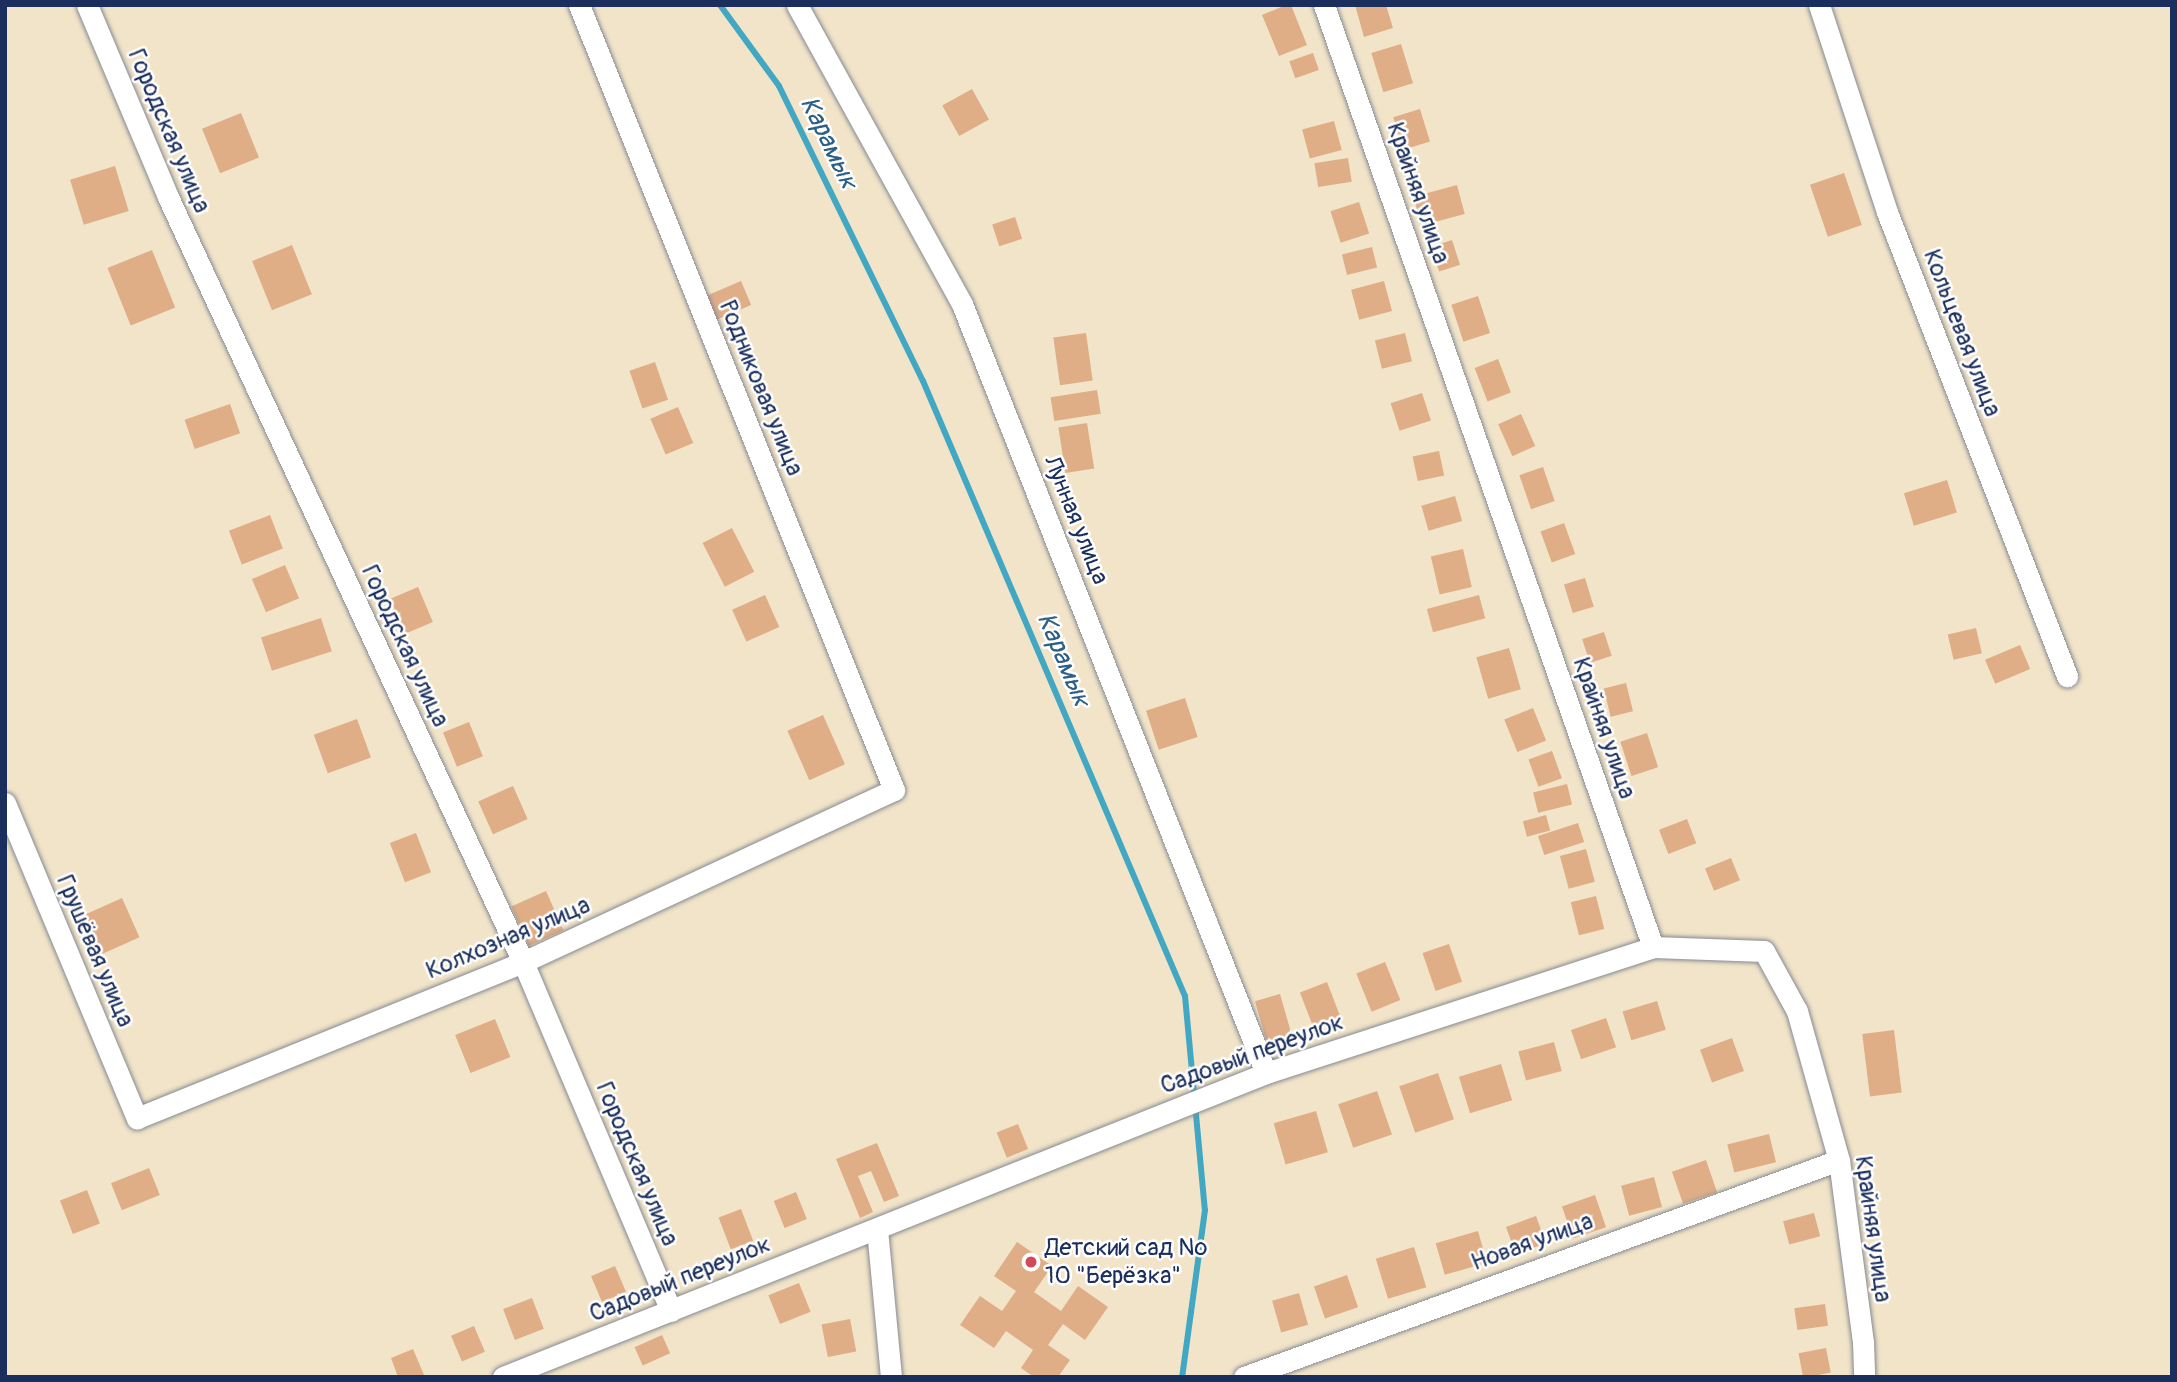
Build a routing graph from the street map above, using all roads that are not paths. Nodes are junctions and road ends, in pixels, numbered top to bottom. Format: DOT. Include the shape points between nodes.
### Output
graph roads {
  1 [pos="87,5"];
  2 [pos="579,5"];
  3 [pos="797,5"];
  4 [pos="1324,5"];
  5 [pos="1819,5"];
  6 [pos="2067,676"];
  7 [pos="894,790"];
  8 [pos="5,803"];
  9 [pos="1653,947"];
  10 [pos="523,962"];
  11 [pos="1266,1073"];
  12 [pos="137,1118"];
  13 [pos="1839,1160"];
  14 [pos="877,1229"];
  15 [pos="671,1311"];
  16 [pos="503,1377"];
  17 [pos="891,1377"];
  18 [pos="1244,1377"];
  19 [pos="1864,1377"];
  1 -- 10 [label="street, Городская улица" via="168,197"];
  2 -- 7 [label="street, Родниковая улица"];
  3 -- 11 [label="street, Лунная улица" via="962,304"];
  4 -- 9 [label="street, Крайняя улица"];
  5 -- 6 [label="street, Кольцевая улица" via="1887,212"];
  7 -- 10 [label="street, Колхозная улица"];
  8 -- 12 [label="street, Грушёвая улица"];
  9 -- 11 [label="street, Садовый переулок"];
  9 -- 13 [label="street, Крайняя улица" via="1764,951 1797,1011"];
  10 -- 12 [label="street, Колхозная улица"];
  10 -- 15 [label="street, Городская улица"];
  11 -- 14 [label="street, Садовый переулок"];
  13 -- 18 [label="street, Новая улица"];
  13 -- 19 [label="street, Крайняя улица"];
  14 -- 15 [label="street, Садовый переулок"];
  14 -- 17 [label="street"];
  15 -- 16 [label="street, Садовый переулок"];
}
